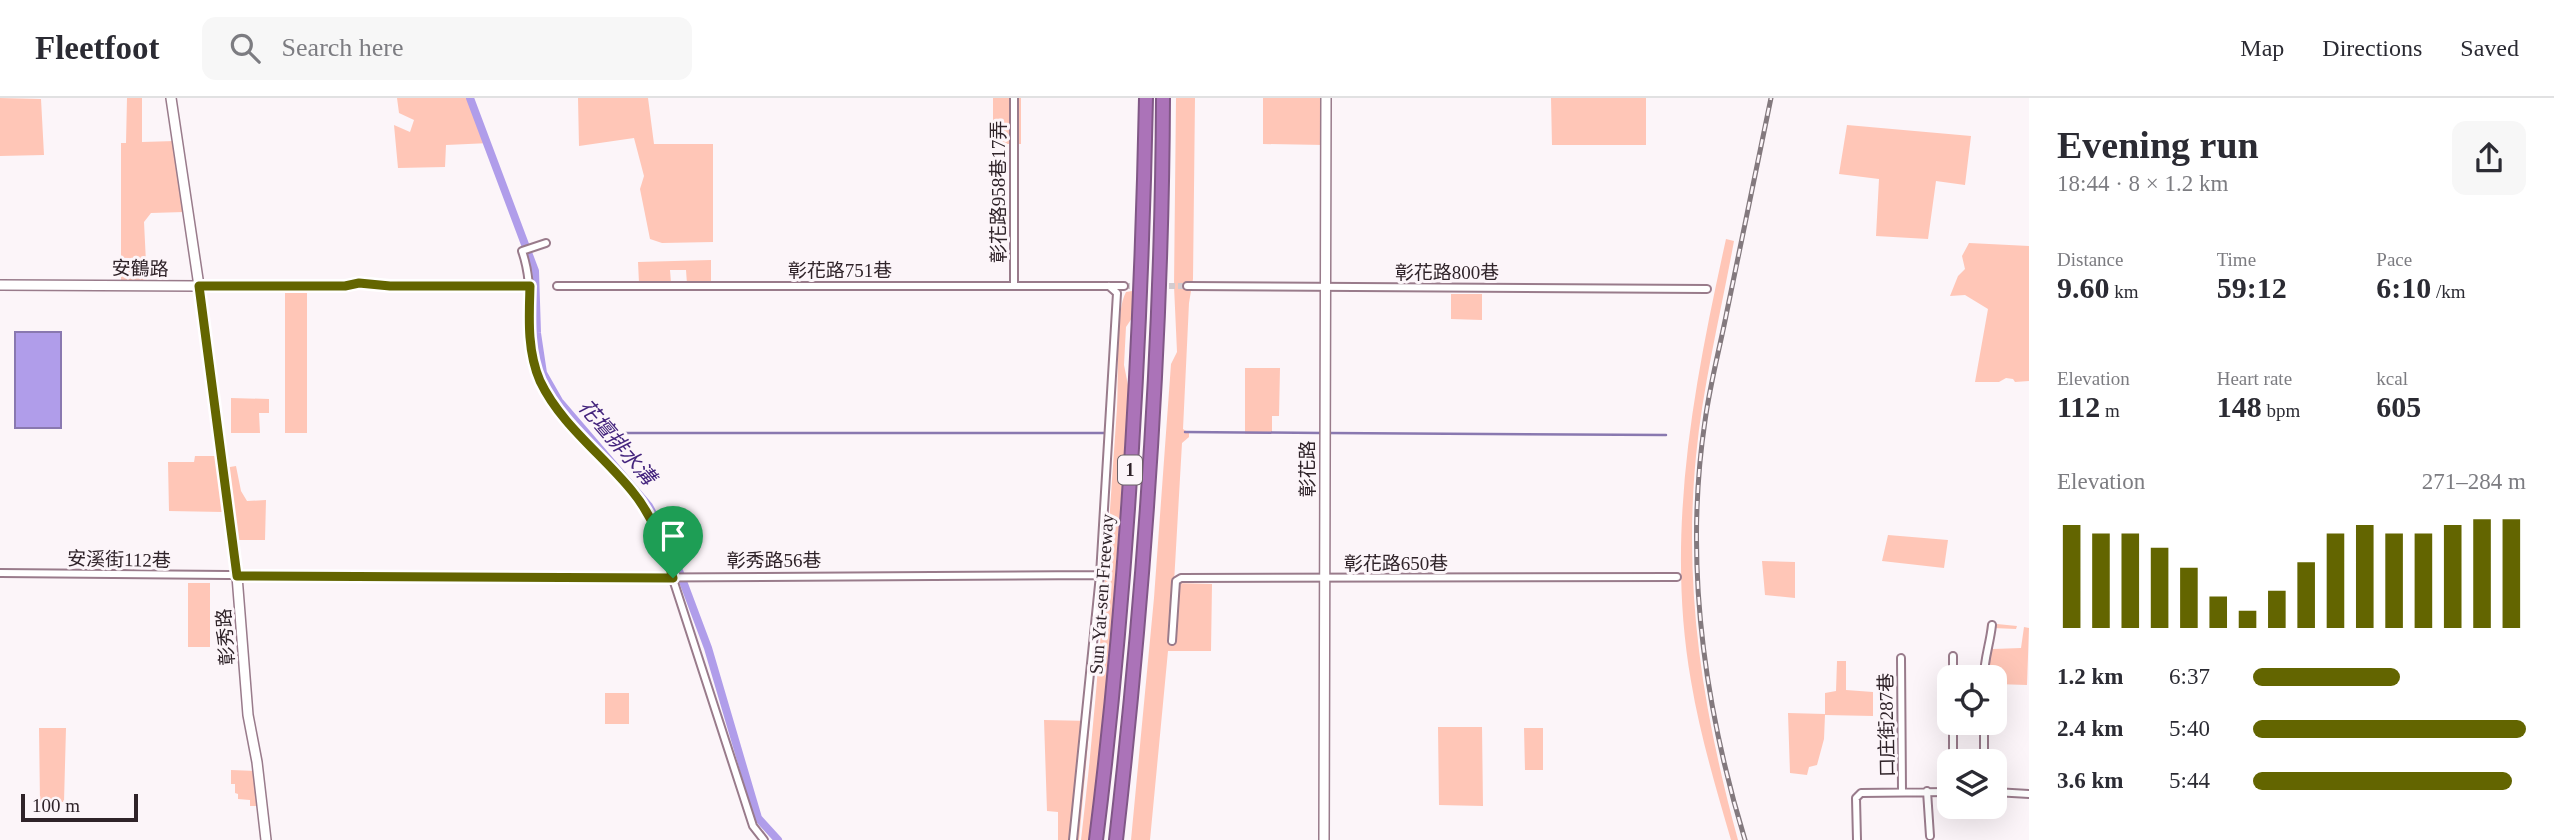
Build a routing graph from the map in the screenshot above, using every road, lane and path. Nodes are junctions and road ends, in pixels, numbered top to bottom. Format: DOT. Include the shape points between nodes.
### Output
graph roads {
  1 [pos="171,98"];
  2 [pos="1014,98"];
  3 [pos="1146,98"];
  4 [pos="1163,98"];
  5 [pos="1326,98"];
  6 [pos="546,243"];
  7 [pos="0,285"];
  8 [pos="1014,285"];
  9 [pos="199,286"];
  10 [pos="530,286"];
  11 [pos="557,286"];
  12 [pos="1109,286"];
  13 [pos="1124,286"];
  14 [pos="1187,286"];
  15 [pos="1325,287"];
  16 [pos="1707,289"];
  17 [pos="0,573"];
  18 [pos="1100,575"];
  19 [pos="237,576"];
  20 [pos="1677,577"];
  21 [pos="673,578"];
  22 [pos="1324,579"];
  23 [pos="1992,625"];
  24 [pos="1172,641"];
  25 [pos="1952,656"];
  26 [pos="1901,658"];
  27 [pos="1952,665"];
  28 [pos="1984,665"];
  29 [pos="1902,791"];
  30 [pos="1927,791"];
  31 [pos="1937,791"];
  32 [pos="2007,793"];
  33 [pos="2029,794"];
  34 [pos="1930,836"];
  35 [pos="266,840"];
  36 [pos="764,840"];
  37 [pos="1073,840"];
  38 [pos="1096,840"];
  39 [pos="1116,840"];
  40 [pos="1324,840"];
  41 [pos="1857,840"];
  1 -- 9 [label="street, 彰秀路"];
  2 -- 8 [label="street, 彰花路958巷17弄"];
  3 -- 38 [label="highway, Sun Yat-sen Freeway / 1" via="1129,480 1111,720"];
  4 -- 39 [label="highway, Sun Yat-sen Freeway / 1" via="1153,403 1134,677"];
  5 -- 15 [label="street, 彰花路"];
  6 -- 10 [label="street" via="522,251"];
  7 -- 9 [label="street, 安鶴路"];
  8 -- 11 [label="street, 彰花路751巷"];
  8 -- 12 [label="street, 彰花路751巷"];
  9 -- 10 [label="street, 安鶴路"];
  9 -- 19 [label="street, 彰秀路"];
  10 -- 21 [label="street" via="529,329 539,379 562,416 634,493 657,533"];
  12 -- 13 [label="street, 彰花路751巷"];
  12 -- 18 [label="street" via="1117,293"];
  14 -- 15 [label="street, 彰花路800巷"];
  15 -- 16 [label="street, 彰花路800巷"];
  15 -- 22 [label="street, 彰花路"];
  17 -- 19 [label="street, 安溪街112巷"];
  18 -- 21 [label="street, 彰秀路56巷"];
  18 -- 37 [label="street"];
  19 -- 21 [label="street, 彰秀路56巷"];
  19 -- 35 [label="street, 彰秀路" via="248,715"];
  20 -- 22 [label="street, 彰花路650巷"];
  21 -- 36 [label="street" via="753,826"];
  22 -- 24 [label="street, 彰花路650巷" via="1181,578 1176,581"];
  22 -- 40 [label="street, 彰花路"];
  23 -- 28 [label="street"];
  25 -- 27 [label="street"];
  26 -- 29 [label="street, 口庄街287巷"];
  29 -- 30 [label="street"];
  29 -- 41 [label="street" via="1861,793 1856,798"];
  30 -- 31 [label="street"];
  30 -- 34 [label="street"];
  32 -- 33 [label="street"];
}
